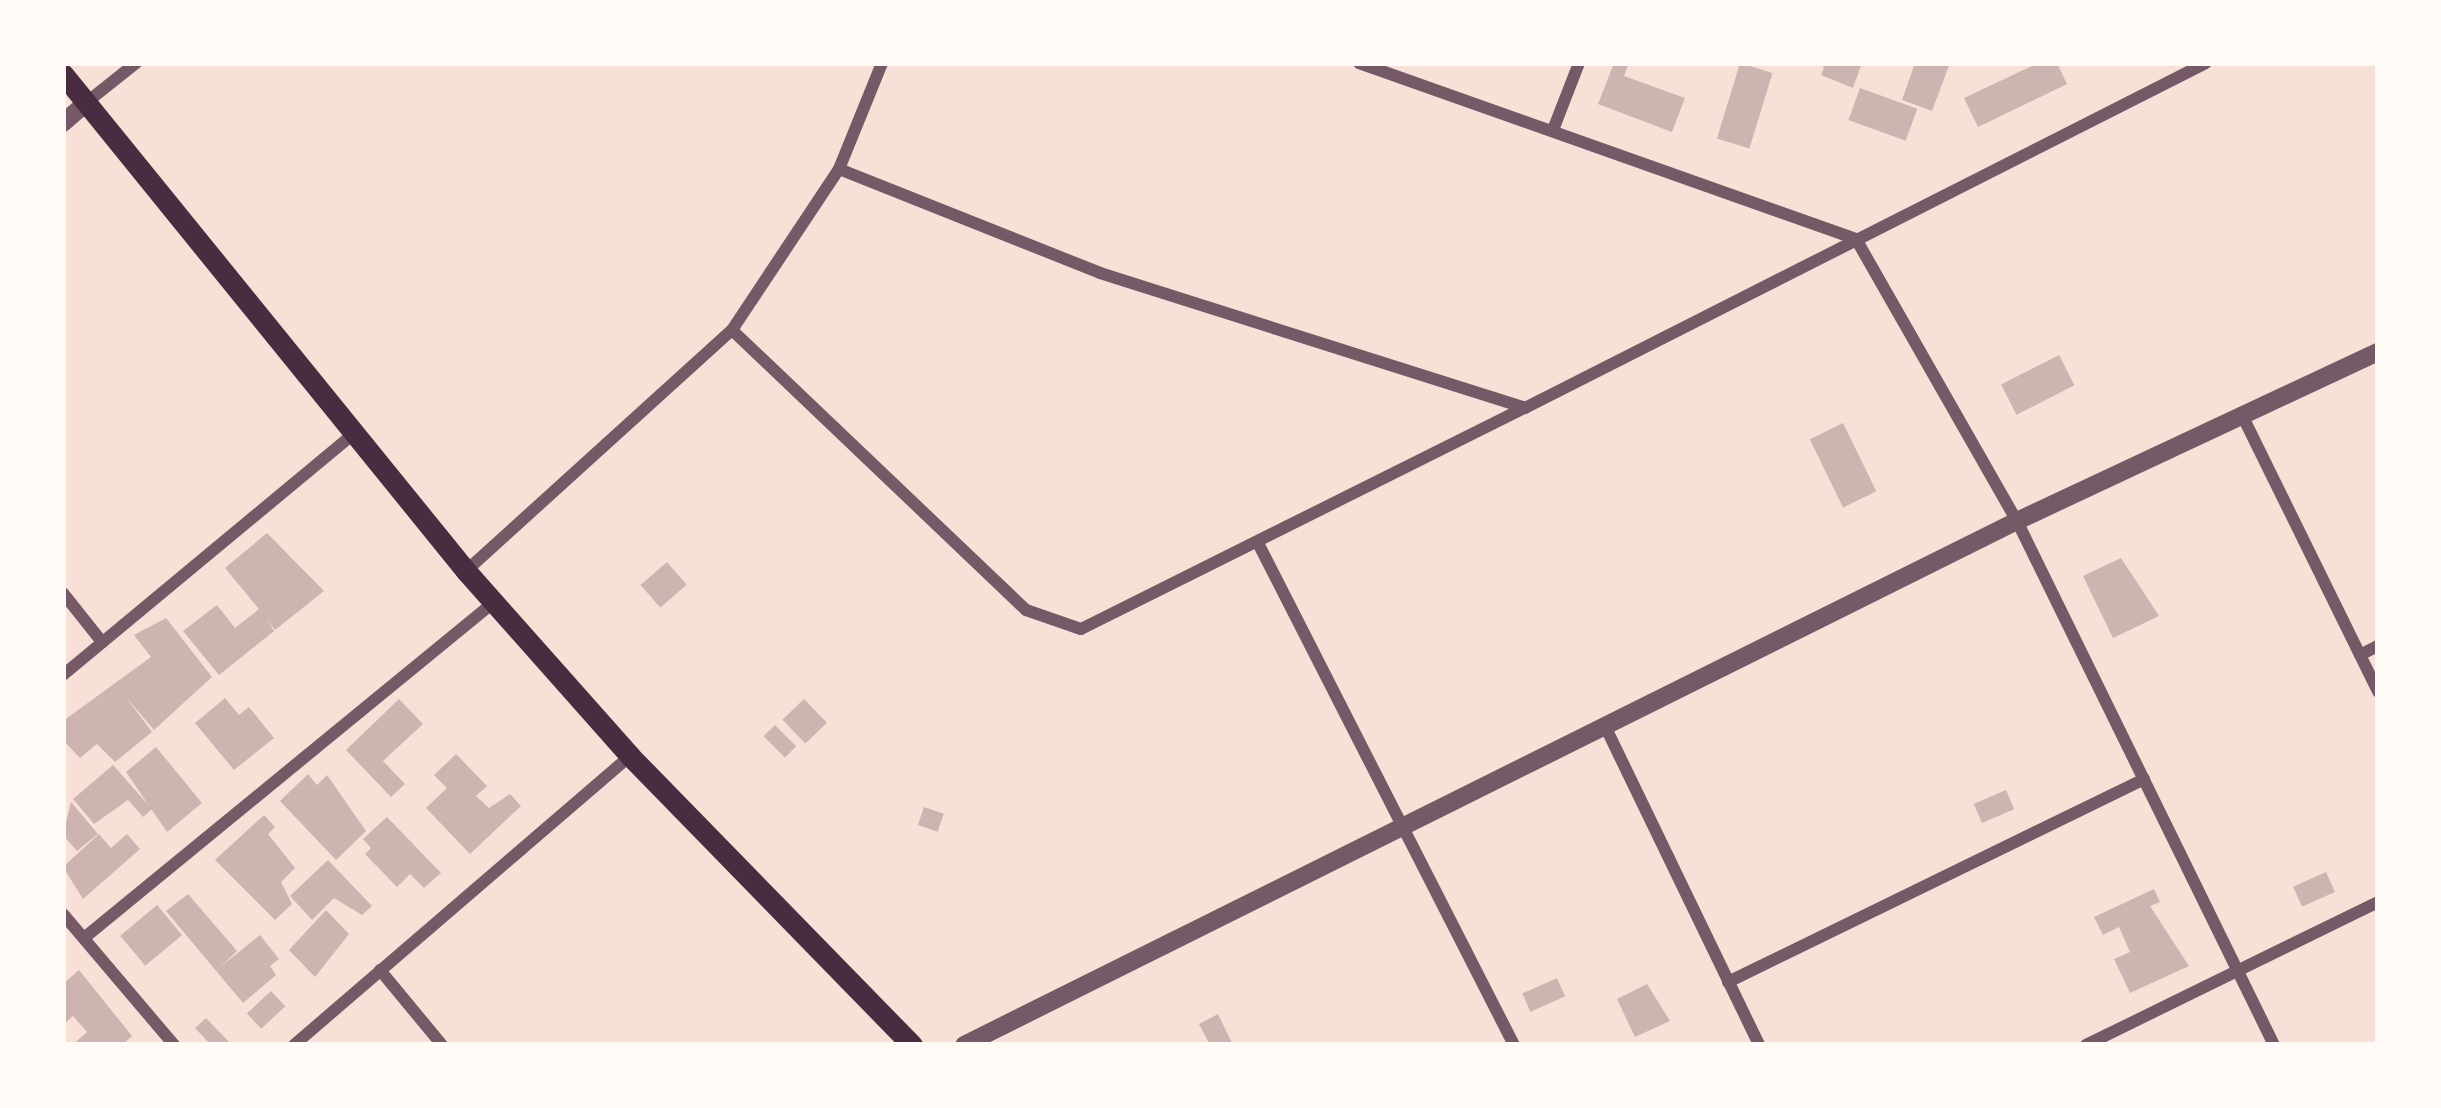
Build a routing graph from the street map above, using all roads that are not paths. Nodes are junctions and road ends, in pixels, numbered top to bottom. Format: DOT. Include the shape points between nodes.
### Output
graph roads {
  1 [pos="136,63"];
  2 [pos="882,63"];
  3 [pos="1359,63"];
  4 [pos="1579,63"];
  5 [pos="2206,63"];
  6 [pos="63,74"];
  7 [pos="87,103"];
  8 [pos="63,123"];
  9 [pos="1553,130"];
  10 [pos="839,169"];
  11 [pos="1856,239"];
  12 [pos="732,330"];
  13 [pos="2378,352"];
  14 [pos="1525,409"];
  15 [pos="2241,413"];
  16 [pos="352,435"];
  17 [pos="2018,521"];
  18 [pos="1258,545"];
  19 [pos="466,571"];
  20 [pos="63,593"];
  21 [pos="494,602"];
  22 [pos="102,642"];
  23 [pos="2378,646"];
  24 [pos="2360,655"];
  25 [pos="63,675"];
  26 [pos="2378,692"];
  27 [pos="1605,726"];
  28 [pos="630,756"];
  29 [pos="2144,778"];
  30 [pos="1406,827"];
  31 [pos="2378,902"];
  32 [pos="63,914"];
  33 [pos="84,938"];
  34 [pos="380,970"];
  35 [pos="2238,970"];
  36 [pos="1728,982"];
  37 [pos="174,1045"];
  38 [pos="294,1045"];
  39 [pos="442,1045"];
  40 [pos="912,1045"];
  41 [pos="964,1045"];
  42 [pos="1514,1045"];
  43 [pos="1759,1045"];
  44 [pos="2086,1045"];
  45 [pos="2274,1045"];
  1 -- 7 [label="street"];
  2 -- 10 [label="street"];
  3 -- 9 [label="street"];
  4 -- 9 [label="street"];
  5 -- 11 [label="street"];
  6 -- 7 [label="main road"];
  7 -- 8 [label="street"];
  7 -- 16 [label="main road"];
  9 -- 11 [label="street"];
  10 -- 12 [label="street"];
  10 -- 14 [label="street" via="1100,273"];
  11 -- 14 [label="street"];
  11 -- 17 [label="street"];
  12 -- 18 [label="street" via="1026,610 1052,625 1103,624"];
  12 -- 19 [label="street"];
  13 -- 15 [label="street"];
  14 -- 18 [label="street"];
  15 -- 17 [label="street"];
  15 -- 24 [label="street"];
  16 -- 19 [label="main road"];
  16 -- 22 [label="street"];
  17 -- 27 [label="street"];
  17 -- 29 [label="street"];
  18 -- 30 [label="street"];
  19 -- 21 [label="main road"];
  20 -- 22 [label="street"];
  21 -- 28 [label="main road"];
  21 -- 33 [label="street"];
  22 -- 25 [label="street"];
  23 -- 24 [label="street"];
  24 -- 26 [label="street"];
  27 -- 30 [label="street"];
  27 -- 36 [label="street"];
  28 -- 34 [label="street"];
  28 -- 40 [label="main road"];
  29 -- 35 [label="street"];
  29 -- 36 [label="street"];
  30 -- 41 [label="street"];
  30 -- 42 [label="street"];
  31 -- 35 [label="street"];
  32 -- 33 [label="street"];
  33 -- 37 [label="street"];
  34 -- 38 [label="street"];
  34 -- 39 [label="street"];
  35 -- 44 [label="street"];
  35 -- 45 [label="street"];
  36 -- 43 [label="street"];
}
